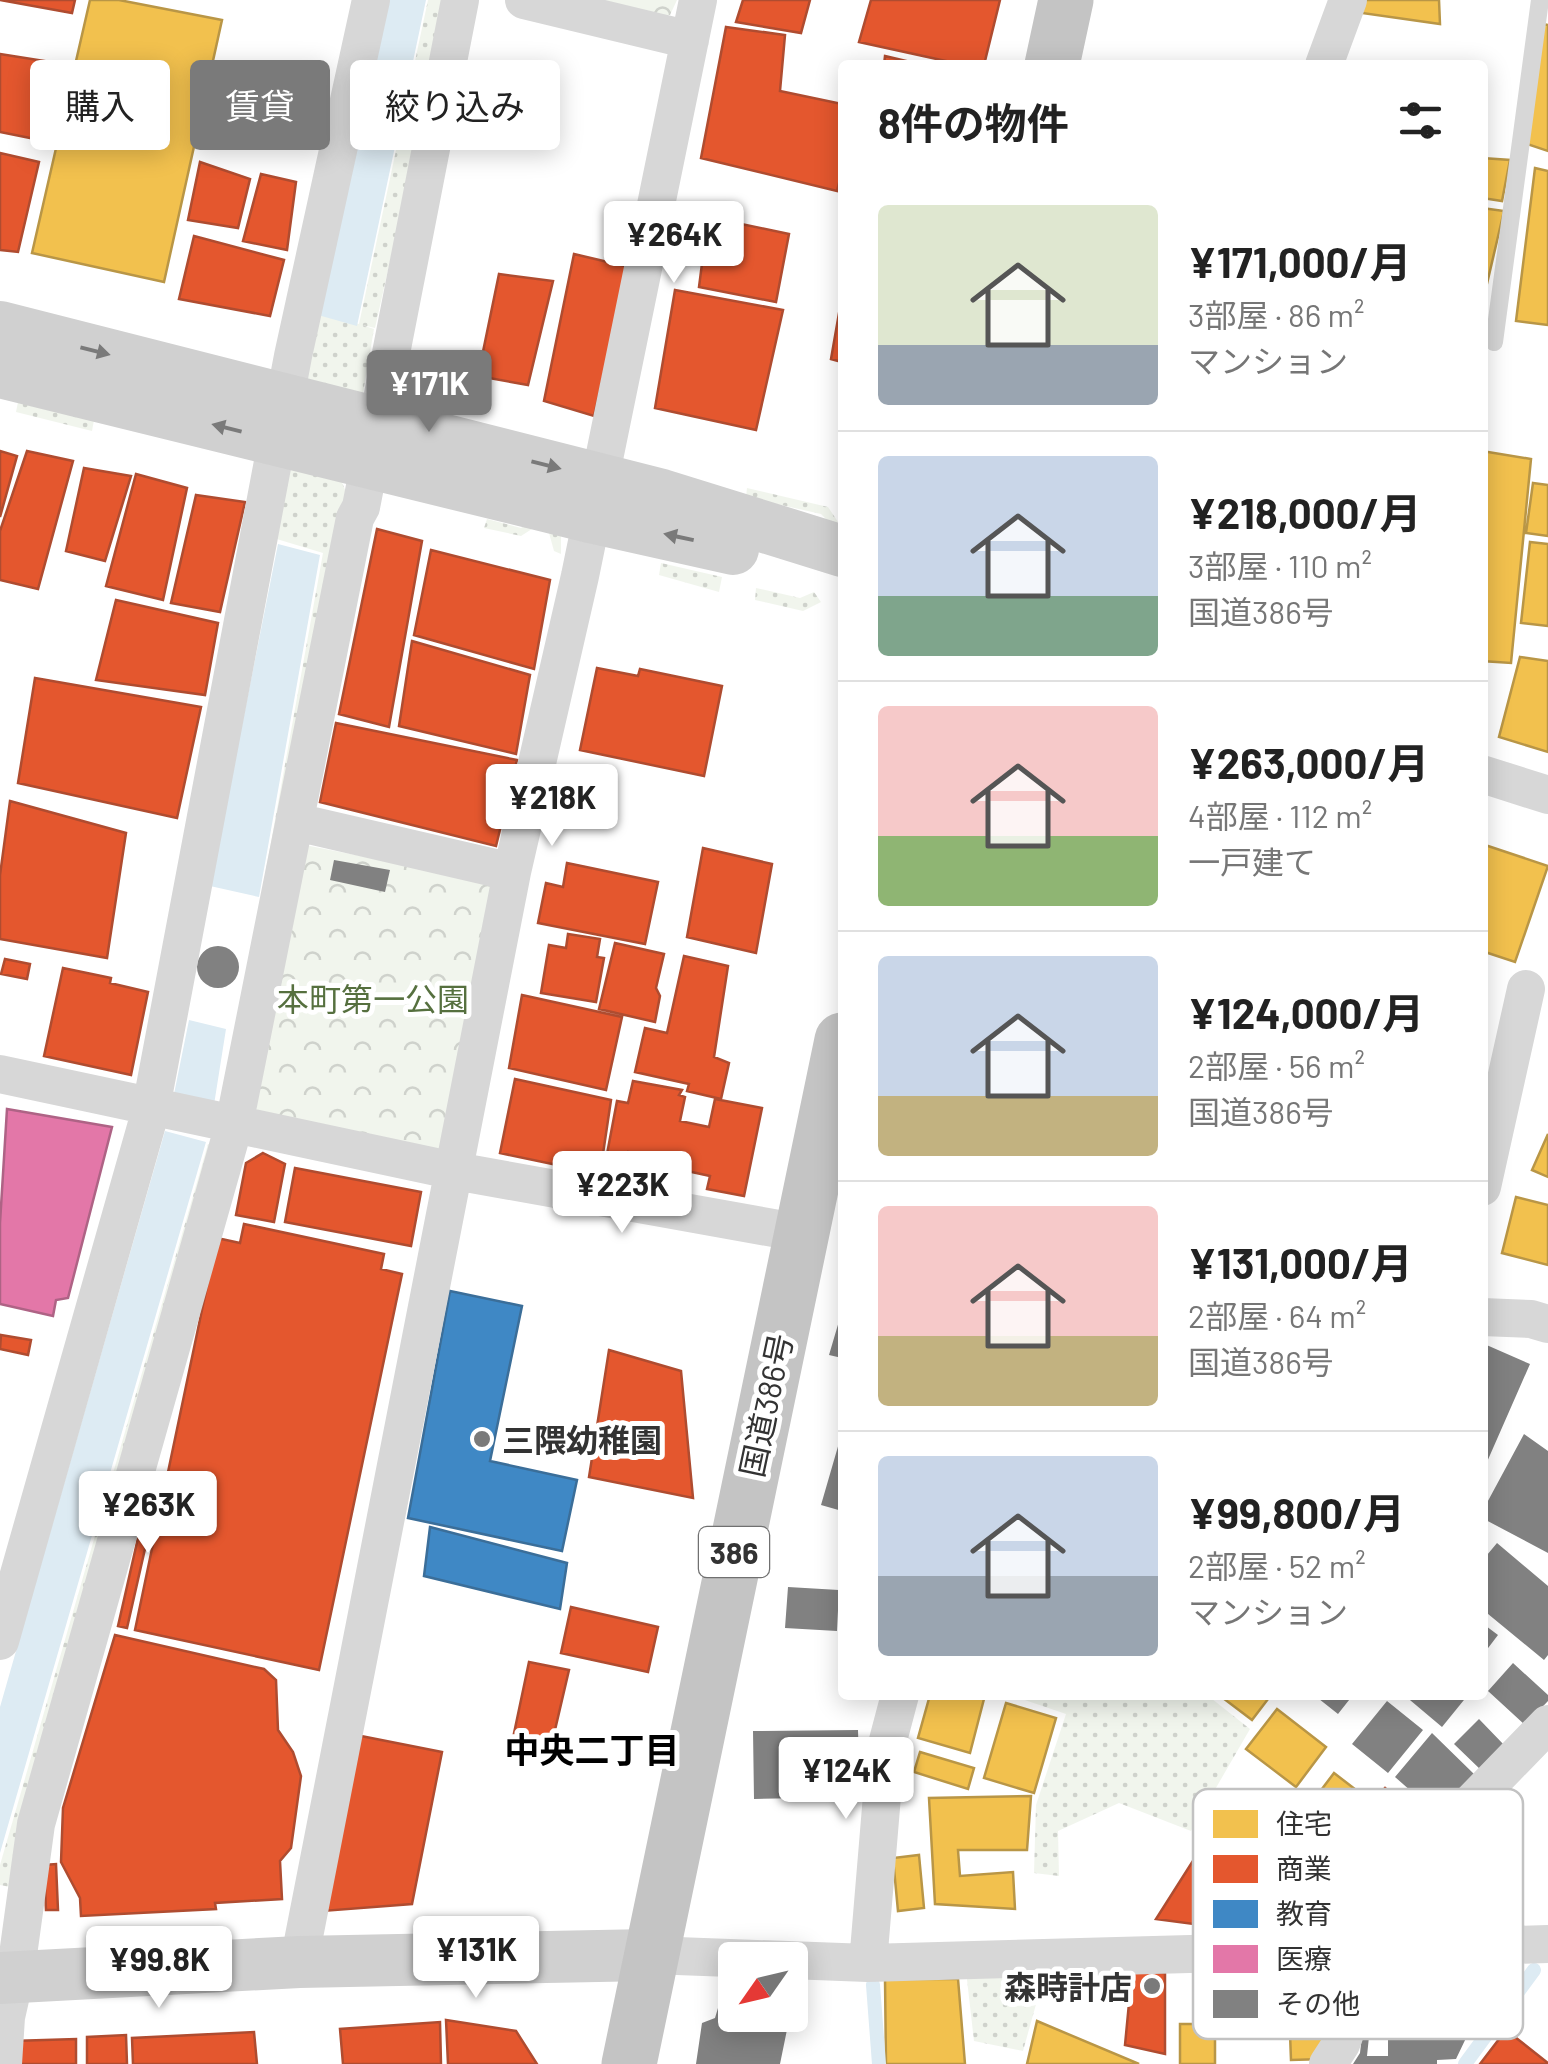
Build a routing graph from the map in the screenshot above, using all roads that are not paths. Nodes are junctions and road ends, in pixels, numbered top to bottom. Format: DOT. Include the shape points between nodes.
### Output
graph roads {
  1 [pos="371,0"];
  2 [pos="460,0"];
  3 [pos="524,0"];
  4 [pos="698,0"];
  5 [pos="1066,0"];
  6 [pos="1348,0"];
  7 [pos="1540,0"];
  8 [pos="690,40"];
  9 [pos="1053,60"];
  10 [pos="1326,60"];
  11 [pos="0,328"];
  12 [pos="1494,342"];
  13 [pos="0,372"];
  14 [pos="281,420"];
  15 [pos="375,443"];
  16 [pos="595,498"];
  17 [pos="838,550"];
  18 [pos="838,571"];
  19 [pos="1488,776"];
  20 [pos="1548,795"];
  21 [pos="296,822"];
  22 [pos="512,872"];
  23 [pos="1526,989"];
  24 [pos="838,1059"];
  25 [pos="0,1074"];
  26 [pos="152,1105"];
  27 [pos="234,1124"];
  28 [pos="1488,1161"];
  29 [pos="456,1172"];
  30 [pos="801,1234"];
  31 [pos="1488,1317"];
  32 [pos="1548,1324"];
  33 [pos="0,1641"];
  34 [pos="899,1700"];
  35 [pos="1548,1724"];
  36 [pos="1485,1789"];
  37 [pos="1548,1944"];
  38 [pos="1523,1945"];
  39 [pos="650,1955"];
  40 [pos="1193,1955"];
  41 [pos="299,1962"];
  42 [pos="868,1963"];
  43 [pos="8,1977"];
  44 [pos="1343,2039"];
  45 [pos="2,2064"];
  46 [pos="629,2064"];
  47 [pos="1328,2064"];
  1 -- 14 [label="street"];
  2 -- 15 [label="street"];
  3 -- 8 [label="street"];
  4 -- 8 [label="street"];
  5 -- 9 [label="highway"];
  6 -- 10 [label="street"];
  7 -- 12 [label="lane"];
  8 -- 16 [label="street"];
  11 -- 14 [label="street, one-way"];
  14 -- 13 [label="street, one-way"];
  14 -- 15 [label="street"];
  14 -- 26 [label="street"];
  15 -- 16 [label="street"];
  15 -- 21 [label="street"];
  16 -- 17 [label="street"];
  18 -- 16 [label="street, one-way"];
  16 -- 22 [label="street"];
  19 -- 20 [label="street"];
  21 -- 22 [label="street"];
  21 -- 27 [label="street"];
  22 -- 29 [label="street"];
  23 -- 28 [label="street"];
  24 -- 30 [label="highway, 国道386号 / 386"];
  25 -- 26 [label="street"];
  26 -- 27 [label="street"];
  26 -- 33 [label="street"];
  27 -- 29 [label="street"];
  27 -- 43 [label="street" via="36,1824"];
  29 -- 30 [label="street"];
  29 -- 41 [label="street"];
  30 -- 39 [label="highway, 国道386号 / 386"];
  31 -- 32 [label="street"];
  34 -- 42 [label="street" via="886,1748"];
  35 -- 36 [label="street"];
  37 -- 38 [label="street"];
  39 -- 41 [label="street"];
  39 -- 42 [label="street"];
  39 -- 46 [label="highway, 国道386号 / 386"];
  40 -- 42 [label="street"];
  41 -- 43 [label="street"];
  43 -- 45 [label="street"];
  44 -- 47 [label="street"];
}
